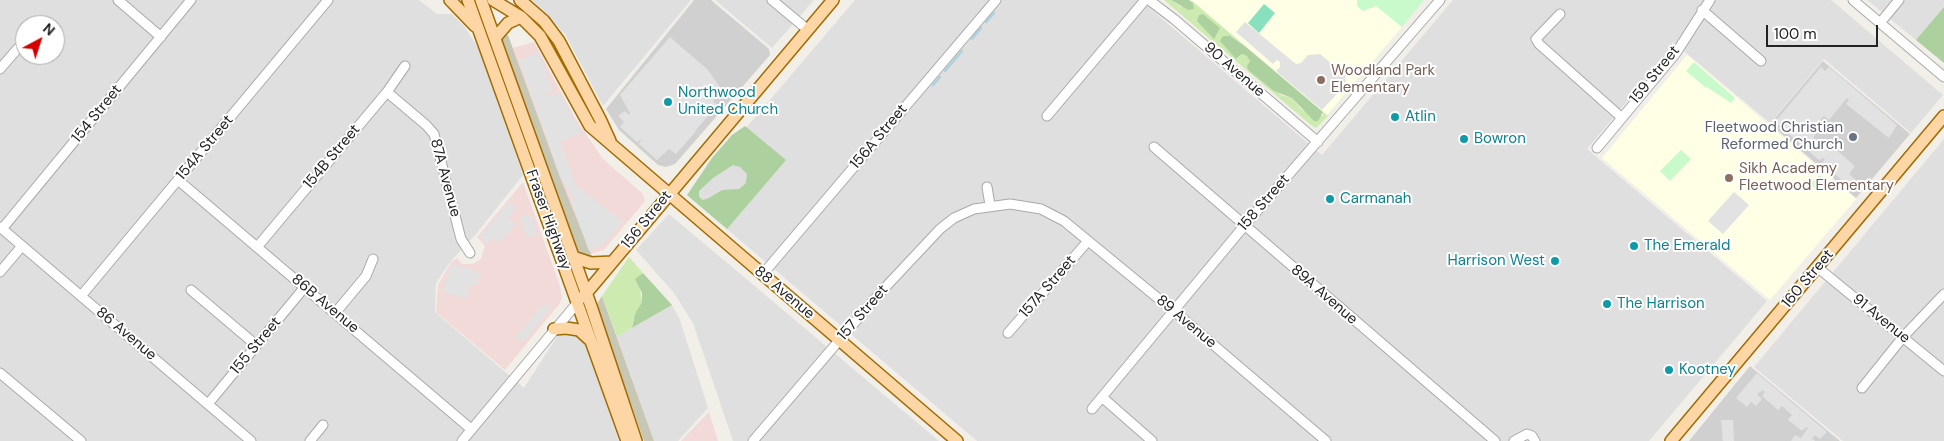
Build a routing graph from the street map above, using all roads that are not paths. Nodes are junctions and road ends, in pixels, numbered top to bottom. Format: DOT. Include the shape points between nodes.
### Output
graph roads {
  1 [pos="118,0"];
  2 [pos="191,0"];
  3 [pos="328,0"];
  4 [pos="450,0"];
  5 [pos="468,0"];
  6 [pos="481,0"];
  7 [pos="494,0"];
  8 [pos="520,0"];
  9 [pos="772,0"];
  10 [pos="833,0"];
  11 [pos="996,0"];
  12 [pos="1147,0"];
  13 [pos="1440,0"];
  14 [pos="1710,0"];
  15 [pos="1853,0"];
  16 [pos="1899,0"];
  17 [pos="1702,10"];
  18 [pos="1560,14"];
  19 [pos="521,18"];
  20 [pos="1880,23"];
  21 [pos="478,29"];
  22 [pos="808,30"];
  23 [pos="161,37"];
  24 [pos="495,38"];
  25 [pos="15,51"];
  26 [pos="1761,61"];
  27 [pos="404,66"];
  28 [pos="0,69"];
  29 [pos="1944,77"];
  30 [pos="387,92"];
  31 [pos="1047,116"];
  32 [pos="1944,116"];
  33 [pos="1621,117"];
  34 [pos="1318,142"];
  35 [pos="612,145"];
  36 [pos="1154,147"];
  37 [pos="1596,148"];
  38 [pos="178,180"];
  39 [pos="986,187"];
  40 [pos="667,195"];
  41 [pos="990,205"];
  42 [pos="1041,209"];
  43 [pos="1245,225"];
  44 [pos="1,228"];
  45 [pos="1088,241"];
  46 [pos="22,246"];
  47 [pos="258,246"];
  48 [pos="470,253"];
  49 [pos="573,257"];
  50 [pos="373,259"];
  51 [pos="612,262"];
  52 [pos="1817,267"];
  53 [pos="0,272"];
  54 [pos="762,274"];
  55 [pos="304,288"];
  56 [pos="191,290"];
  57 [pos="586,293"];
  58 [pos="1944,294"];
  59 [pos="81,296"];
  60 [pos="578,302"];
  61 [pos="1174,311"];
  62 [pos="336,312"];
  63 [pos="554,329"];
  64 [pos="1008,334"];
  65 [pos="1903,337"];
  66 [pos="839,341"];
  67 [pos="592,343"];
  68 [pos="256,345"];
  69 [pos="1944,371"];
  70 [pos="0,373"];
  71 [pos="1862,388"];
  72 [pos="1102,398"];
  73 [pos="208,404"];
  74 [pos="1092,409"];
  75 [pos="323,425"];
  76 [pos="472,429"];
  77 [pos="81,441"];
  78 [pos="251,441"];
  79 [pos="310,441"];
  80 [pos="462,441"];
  81 [pos="627,441"];
  82 [pos="636,441"];
  83 [pos="753,441"];
  84 [pos="957,441"];
  85 [pos="1152,441"];
  86 [pos="1326,441"];
  87 [pos="1494,441"];
  88 [pos="1514,441"];
  89 [pos="1535,441"];
  90 [pos="1672,441"];
  1 -- 23 [label="street"];
  2 -- 23 [label="street, 154 Street"];
  3 -- 38 [label="street, 154A Street"];
  4 -- 21 [label="main road"];
  5 -- 21 [label="main road, Fraser Highway"];
  6 -- 24 [label="main road, Fraser Highway"];
  7 -- 19 [label="main road, 88 Avenue"];
  8 -- 35 [label="main road, 88 Avenue" via="544,21 559,41"];
  9 -- 22 [label="street"];
  10 -- 22 [label="main road, 156 Street"];
  11 -- 54 [label="street, 156A Street"];
  12 -- 31 [label="street"];
  12 -- 34 [label="street, 90 Avenue" via="1174,19"];
  13 -- 34 [label="street, 158 Street"];
  14 -- 17 [label="street, 159 Street"];
  15 -- 20 [label="street"];
  16 -- 20 [label="street"];
  17 -- 26 [label="street"];
  17 -- 33 [label="street, 159 Street" via="1676,52"];
  18 -- 33 [label="street" via="1536,39"];
  19 -- 24 [label="main road" via="508,23"];
  19 -- 35 [label="main road, 88 Avenue" via="547,47 590,126"];
  20 -- 29 [label="street"];
  21 -- 60 [label="main road, Fraser Highway"];
  22 -- 40 [label="main road, 156 Street"];
  23 -- 44 [label="street, 154 Street"];
  24 -- 49 [label="main road, Fraser Highway"];
  25 -- 28 [label="street"];
  27 -- 30 [label="street, 154B Street"];
  30 -- 47 [label="street, 154B Street"];
  30 -- 48 [label="street, 87A Avenue" via="432,132 461,239"];
  32 -- 52 [label="main road, 160 Street"];
  33 -- 37 [label="street, 159 Street"];
  34 -- 43 [label="street, 158 Street"];
  35 -- 40 [label="main road, 88 Avenue"];
  36 -- 43 [label="street, 89A Avenue"];
  38 -- 47 [label="street, 86B Avenue"];
  38 -- 59 [label="street, 154A Street"];
  39 -- 41 [label="street"];
  40 -- 51 [label="main road, 156 Street"];
  40 -- 54 [label="main road, 88 Avenue"];
  41 -- 42 [label="street, 157 Street" via="1016,204"];
  41 -- 66 [label="street, 157 Street" via="959,216 940,229"];
  42 -- 45 [label="street, 89 Avenue" via="1058,216"];
  43 -- 61 [label="street, 158 Street"];
  43 -- 87 [label="street, 89A Avenue"];
  44 -- 46 [label="street, 86 Avenue"];
  45 -- 61 [label="street, 89 Avenue"];
  45 -- 64 [label="street, 157A Street"];
  46 -- 53 [label="street"];
  46 -- 59 [label="street, 86 Avenue"];
  47 -- 55 [label="street, 86B Avenue"];
  49 -- 51 [label="main road" via="591,263"];
  49 -- 57 [label="main road, Fraser Highway"];
  50 -- 62 [label="street" via="366,276"];
  51 -- 57 [label="main road, 156 Street"];
  52 -- 65 [label="street, 91 Avenue"];
  52 -- 90 [label="main road, 160 Street"];
  54 -- 66 [label="main road, 88 Avenue"];
  55 -- 62 [label="street, 86B Avenue"];
  55 -- 68 [label="street, 155 Street"];
  56 -- 68 [label="street"];
  57 -- 60 [label="main road, 156 Street"];
  57 -- 82 [label="main road, Fraser Highway"];
  58 -- 65 [label="street"];
  59 -- 73 [label="street, 86 Avenue"];
  60 -- 63 [label="street, 156 Street"];
  60 -- 67 [label="main road, Fraser Highway"];
  61 -- 72 [label="street, 158 Street"];
  61 -- 86 [label="street, 89 Avenue"];
  62 -- 76 [label="street, 86B Avenue"];
  63 -- 67 [label="main road" via="579,330"];
  63 -- 76 [label="street, 156 Street"];
  65 -- 69 [label="street, 91 Avenue"];
  65 -- 71 [label="street"];
  66 -- 83 [label="street, 157 Street"];
  66 -- 84 [label="main road, 88 Avenue"];
  67 -- 81 [label="main road, Fraser Highway"];
  68 -- 73 [label="street, 155 Street"];
  70 -- 77 [label="street"];
  72 -- 74 [label="street, 158 Street"];
  72 -- 85 [label="street"];
  73 -- 78 [label="street, 86 Avenue"];
  75 -- 79 [label="street"];
  76 -- 80 [label="street, 156 Street"];
  88 -- 89 [label="street" via="1527,434"];
}
